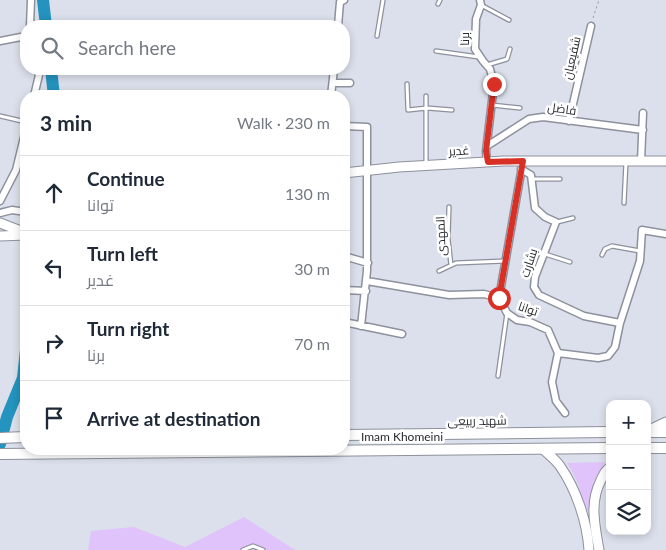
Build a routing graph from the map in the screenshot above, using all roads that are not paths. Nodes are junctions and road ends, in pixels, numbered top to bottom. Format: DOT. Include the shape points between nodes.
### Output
graph roads {
  1 [pos="30,0"];
  2 [pos="344,0"];
  3 [pos="383,0"];
  4 [pos="481,2"];
  5 [pos="30,20"];
  6 [pos="338,20"];
  7 [pos="509,20"];
  8 [pos="591,26"];
  9 [pos="377,36"];
  10 [pos="20,37"];
  11 [pos="0,41"];
  12 [pos="510,49"];
  13 [pos="436,51"];
  14 [pos="480,57"];
  15 [pos="486,65"];
  16 [pos="39,75"];
  17 [pos="334,75"];
  18 [pos="333,83"];
  19 [pos="350,83"];
  20 [pos="407,84"];
  21 [pos="35,90"];
  22 [pos="332,90"];
  23 [pos="426,96"];
  24 [pos="492,106"];
  25 [pos="427,108"];
  26 [pos="520,108"];
  27 [pos="452,110"];
  28 [pos="644,113"];
  29 [pos="0,116"];
  30 [pos="20,121"];
  31 [pos="569,121"];
  32 [pos="350,126"];
  33 [pos="643,130"];
  34 [pos="486,146"];
  35 [pos="20,154"];
  36 [pos="626,161"];
  37 [pos="641,161"];
  38 [pos="666,161"];
  39 [pos="488,162"];
  40 [pos="426,165"];
  41 [pos="522,165"];
  42 [pos="368,171"];
  43 [pos="350,172"];
  44 [pos="531,179"];
  45 [pos="560,179"];
  46 [pos="0,202"];
  47 [pos="624,203"];
  48 [pos="449,206"];
  49 [pos="20,211"];
  50 [pos="0,213"];
  51 [pos="573,218"];
  52 [pos="556,222"];
  53 [pos="0,223"];
  54 [pos="20,231"];
  55 [pos="20,234"];
  56 [pos="666,234"];
  57 [pos="0,236"];
  58 [pos="640,251"];
  59 [pos="544,254"];
  60 [pos="602,255"];
  61 [pos="350,258"];
  62 [pos="505,261"];
  63 [pos="570,262"];
  64 [pos="368,263"];
  65 [pos="451,266"];
  66 [pos="439,271"];
  67 [pos="366,281"];
  68 [pos="350,290"];
  69 [pos="366,291"];
  70 [pos="499,298"];
  71 [pos="507,312"];
  72 [pos="350,323"];
  73 [pos="620,324"];
  74 [pos="361,326"];
  75 [pos="402,334"];
  76 [pos="558,352"];
  77 [pos="498,376"];
  78 [pos="565,413"];
  79 [pos="666,422"];
  80 [pos="651,430"];
  81 [pos="606,432"];
  82 [pos="651,432"];
  83 [pos="666,432"];
  84 [pos="350,435"];
  85 [pos="20,437"];
  86 [pos="0,438"];
  87 [pos="350,439"];
  88 [pos="606,448"];
  89 [pos="651,448"];
  90 [pos="666,448"];
  91 [pos="543,449"];
  92 [pos="350,450"];
  93 [pos="353,450"];
  94 [pos="0,454"];
  95 [pos="20,454"];
  96 [pos="606,470"];
  97 [pos="243,550"];
  98 [pos="262,550"];
  99 [pos="588,550"];
  100 [pos="599,550"];
  1 -- 5 [label="street"];
  2 -- 6 [label="street" via="340,2"];
  3 -- 9 [label="lane"];
  4 -- 7 [label="lane"];
  4 -- 14 [label="street, برنا" via="476,19 475,49"];
  8 -- 31 [label="street, شفیعیان"];
  10 -- 11 [label="street"];
  12 -- 15 [label="lane" via="507,59"];
  13 -- 14 [label="lane"];
  14 -- 15 [label="street, برنا"];
  15 -- 24 [label="street, برنا" via="494,84"];
  16 -- 21 [label="street"];
  17 -- 18 [label="street"];
  18 -- 19 [label="street"];
  18 -- 22 [label="street"];
  20 -- 25 [label="lane" via="408,110"];
  23 -- 25 [label="lane"];
  24 -- 26 [label="lane"];
  24 -- 34 [label="street, برنا"];
  25 -- 27 [label="lane"];
  25 -- 40 [label="lane"];
  28 -- 33 [label="street"];
  29 -- 30 [label="lane"];
  31 -- 33 [label="street, فاضل"];
  31 -- 34 [label="street, فاضل" via="543,117 529,119"];
  32 -- 42 [label="street" via="367,127"];
  33 -- 37 [label="street"];
  34 -- 39 [label="street, برنا"];
  35 -- 46 [label="street" via="16,170"];
  36 -- 37 [label="street, غدیر"];
  36 -- 41 [label="street, غدیر"];
  36 -- 47 [label="lane"];
  37 -- 38 [label="street, غدیر"];
  39 -- 40 [label="street, غدیر"];
  39 -- 41 [label="street, غدیر"];
  40 -- 42 [label="street, غدیر"];
  41 -- 44 [label="street"];
  41 -- 62 [label="street"];
  42 -- 43 [label="street, غدیر"];
  42 -- 64 [label="street"];
  44 -- 45 [label="lane"];
  44 -- 52 [label="street" via="535,208"];
  48 -- 65 [label="lane, المهدی"];
  49 -- 50 [label="street"];
  51 -- 52 [label="lane"];
  52 -- 59 [label="street, بشارت"];
  53 -- 54 [label="street"];
  55 -- 57 [label="street"];
  56 -- 58 [label="street" via="642,230"];
  58 -- 60 [label="lane" via="612,246 604,249"];
  58 -- 73 [label="street" via="640,261"];
  59 -- 63 [label="lane"];
  59 -- 73 [label="street, بشارت" via="535,277 534,287 539,295 584,316"];
  61 -- 64 [label="street"];
  62 -- 65 [label="lane, المهدی" via="456,263"];
  62 -- 70 [label="street"];
  64 -- 67 [label="street"];
  65 -- 66 [label="lane, المهدی"];
  67 -- 69 [label="street"];
  67 -- 70 [label="street" via="449,295 484,294"];
  68 -- 69 [label="street"];
  69 -- 74 [label="street"];
  70 -- 71 [label="street, توانا"];
  71 -- 76 [label="street, توانا" via="517,320 548,330"];
  71 -- 77 [label="lane"];
  72 -- 74 [label="street"];
  73 -- 76 [label="street" via="608,356 598,358"];
  74 -- 75 [label="street"];
  76 -- 78 [label="street" via="552,382 556,401"];
  79 -- 80 [label="street"];
  81 -- 84 [label="main road, شهید ربیعی"];
  82 -- 83 [label="main road"];
  85 -- 86 [label="main road"];
  87 -- 93 [label="main road"];
  88 -- 91 [label="main road, Imam Khomeini"];
  89 -- 90 [label="main road"];
  91 -- 93 [label="main road, Imam Khomeini"];
  91 -- 99 [label="street" via="559,464 575,493 588,538"];
  92 -- 93 [label="main road, Imam Khomeini"];
  94 -- 95 [label="main road, Imam Khomeini"];
  96 -- 100 [label="street" via="596,489 593,512"];
  97 -- 98 [label="lane" via="253,546"];
}
